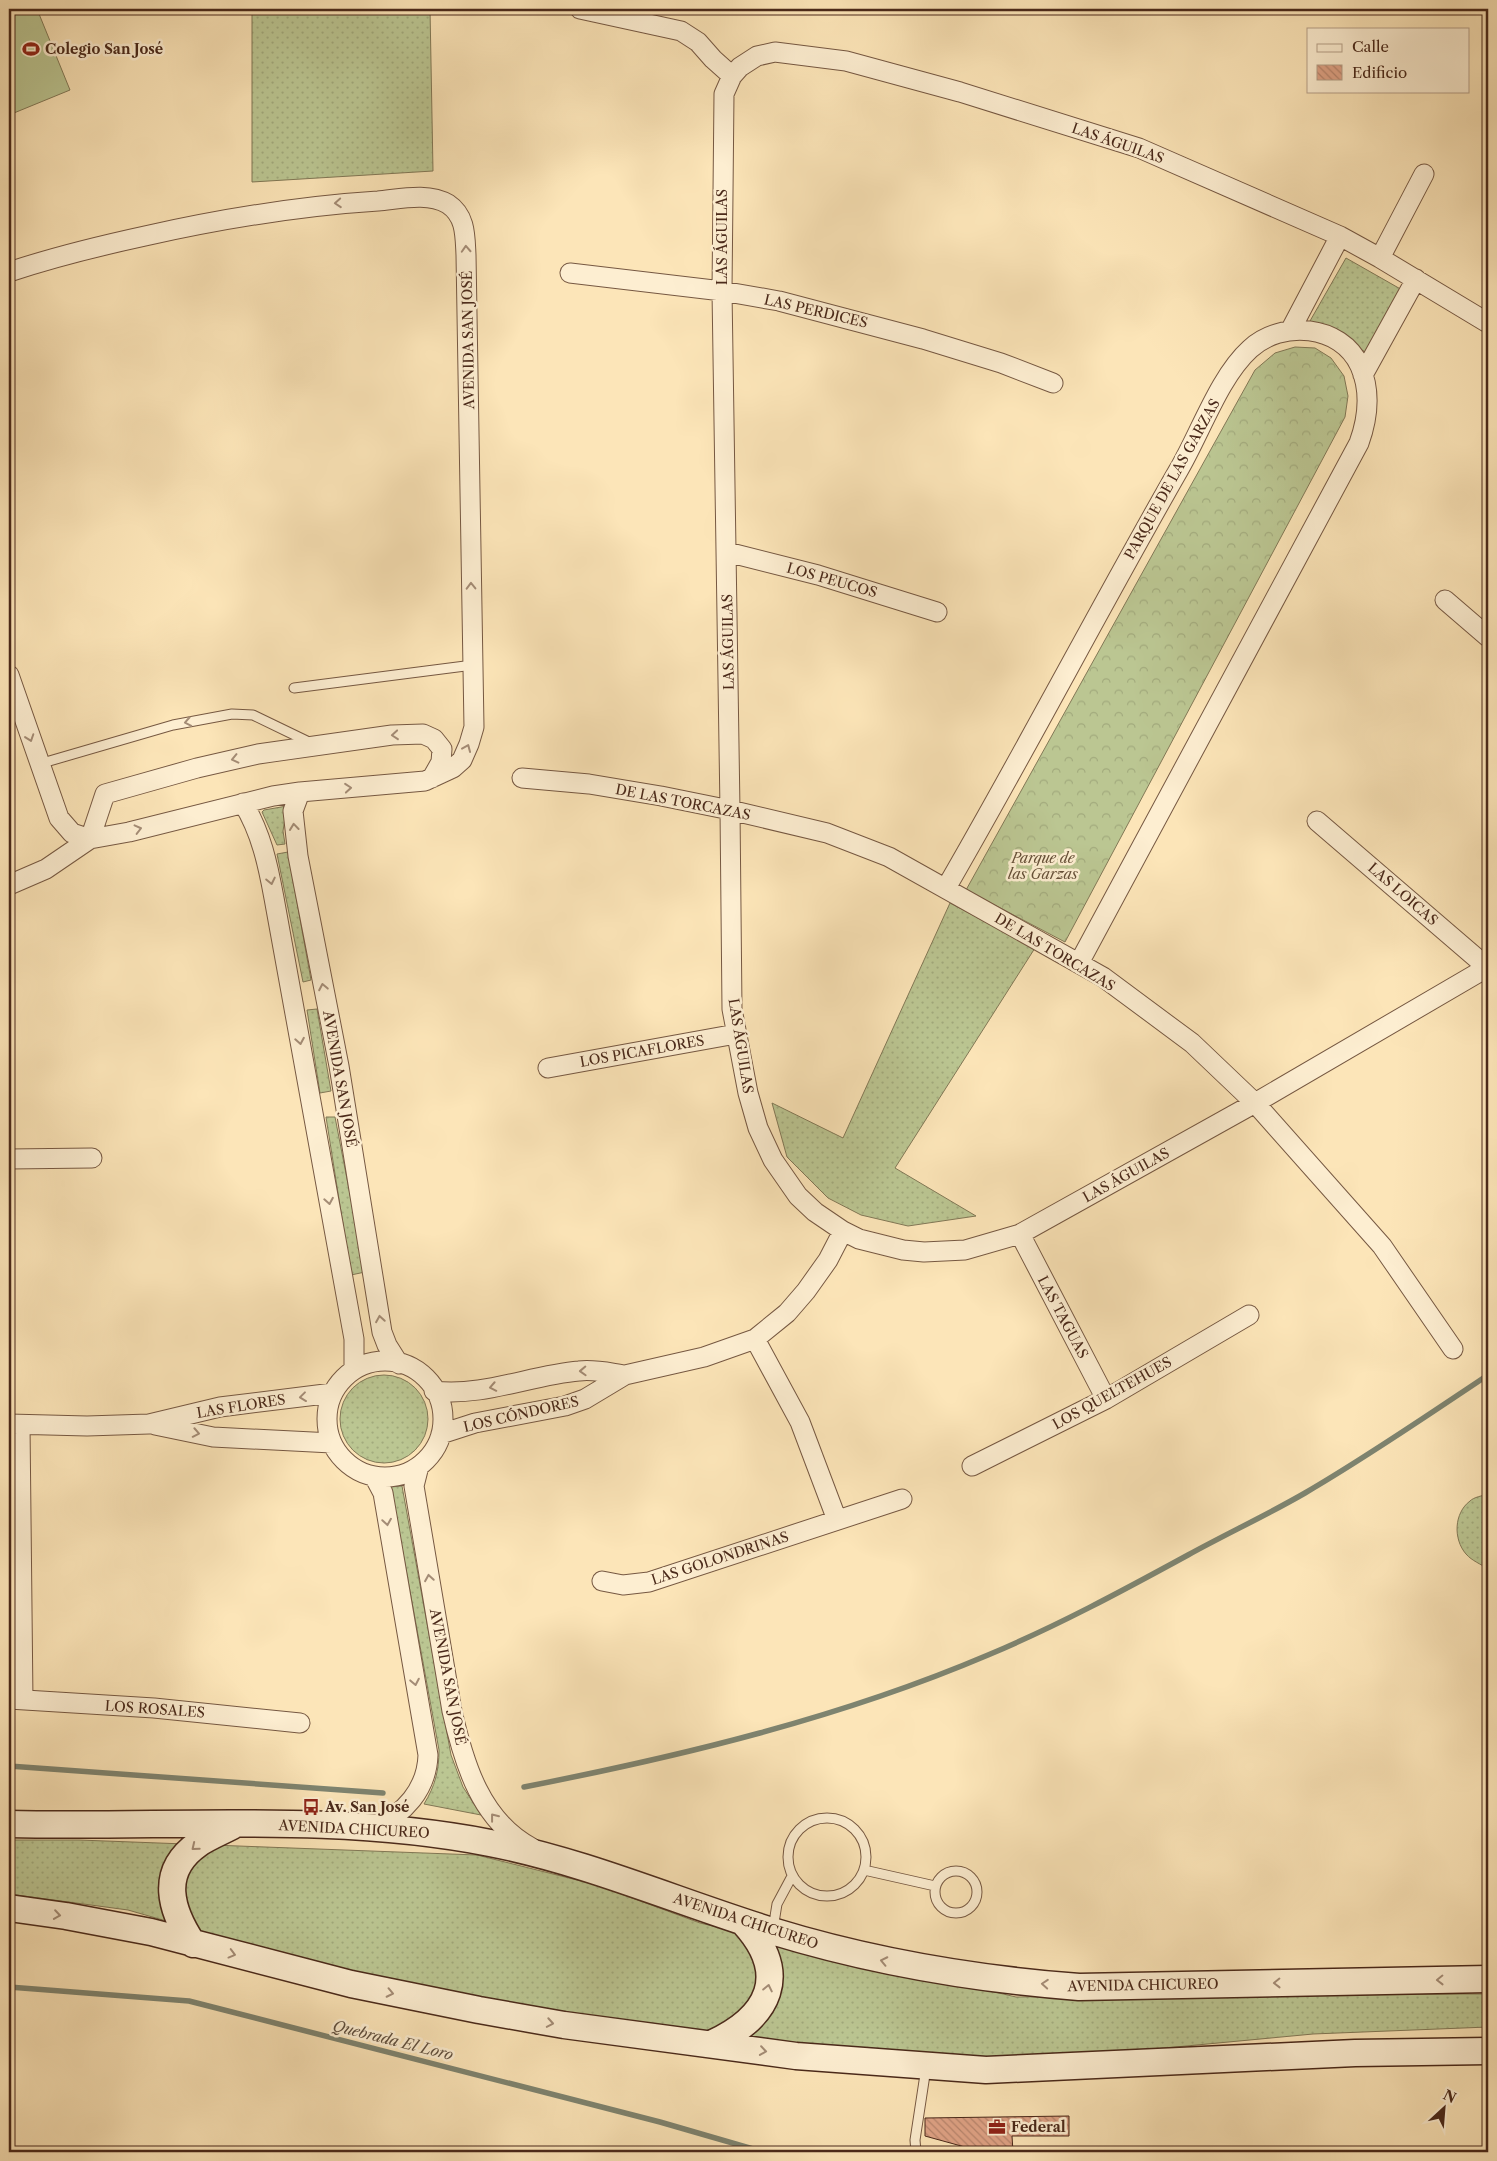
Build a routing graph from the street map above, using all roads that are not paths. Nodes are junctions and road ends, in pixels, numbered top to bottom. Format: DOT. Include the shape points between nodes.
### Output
graph roads {
  1 [pos="580,9"];
  2 [pos="732,76"];
  3 [pos="1424,174"];
  4 [pos="1340,236"];
  5 [pos="1380,258"];
  6 [pos="9,272"];
  7 [pos="570,273"];
  8 [pos="1416,279"];
  9 [pos="722,291"];
  10 [pos="1488,323"];
  11 [pos="1290,331"];
  12 [pos="1363,375"];
  13 [pos="1053,383"];
  14 [pos="727,552"];
  15 [pos="1445,600"];
  16 [pos="937,612"];
  17 [pos="1488,637"];
  18 [pos="473,664"];
  19 [pos="9,675"];
  20 [pos="294,688"];
  21 [pos="316,746"];
  22 [pos="39,764"];
  23 [pos="432,778"];
  24 [pos="522,778"];
  25 [pos="300,792"];
  26 [pos="243,803"];
  27 [pos="730,810"];
  28 [pos="1316,821"];
  29 [pos="90,839"];
  30 [pos="9,885"];
  31 [pos="946,888"];
  32 [pos="1079,963"];
  33 [pos="1488,968"];
  34 [pos="736,1034"];
  35 [pos="548,1068"];
  36 [pos="1255,1103"];
  37 [pos="92,1158"];
  38 [pos="9,1159"];
  39 [pos="843,1231"];
  40 [pos="1020,1234"];
  41 [pos="1249,1315"];
  42 [pos="755,1339"];
  43 [pos="1453,1349"];
  44 [pos="398,1364"];
  45 [pos="354,1370"];
  46 [pos="625,1375"];
  47 [pos="434,1391"];
  48 [pos="333,1393"];
  49 [pos="1106,1399"];
  50 [pos="149,1424"];
  51 [pos="15,1425"];
  52 [pos="441,1434"];
  53 [pos="332,1443"];
  54 [pos="419,1466"];
  55 [pos="972,1466"];
  56 [pos="374,1476"];
  57 [pos="902,1498"];
  58 [pos="837,1520"];
  59 [pos="602,1581"];
  60 [pos="16,1699"];
  61 [pos="300,1723"];
  62 [pos="9,1824"];
  63 [pos="238,1824"];
  64 [pos="374,1827"];
  65 [pos="547,1856"];
  66 [pos="864,1870"];
  67 [pos="792,1876"];
  68 [pos="935,1886"];
  69 [pos="9,1908"];
  70 [pos="743,1922"];
  71 [pos="772,1932"];
  72 [pos="193,1944"];
  73 [pos="1488,1979"];
  74 [pos="710,2044"];
  75 [pos="1488,2051"];
  76 [pos="926,2065"];
  77 [pos="916,2152"];
  1 -- 2 [label="street" via="681,31 698,42"];
  2 -- 4 [label="street, LAS ÁGUILAS" via="749,60 776,52 846,61 885,71 1139,148"];
  2 -- 9 [label="street, LAS ÁGUILAS" via="723,104"];
  3 -- 5 [label="street"];
  4 -- 5 [label="street, LAS ÁGUILAS"];
  4 -- 11 [label="street"];
  5 -- 8 [label="street, LAS ÁGUILAS"];
  18 -- 6 [label="street, AVENIDA SAN JOSÉ, one-way" via="466,255 464,224 457,211 432,197 332,204 198,224 57,256"];
  7 -- 9 [label="street, LAS PERDICES"];
  8 -- 10 [label="street, LAS ÁGUILAS"];
  8 -- 12 [label="street"];
  9 -- 13 [label="street, LAS PERDICES" via="842,316 984,358"];
  9 -- 14 [label="street, LAS ÁGUILAS"];
  11 -- 12 [label="street, PARQUE DE LAS GARZAS" via="1310,330 1340,343 1355,358"];
  11 -- 31 [label="street, PARQUE DE LAS GARZAS" via="1270,336 1251,348 1228,375 1190,451"];
  12 -- 32 [label="street, PARQUE DE LAS GARZAS" via="1368,410 1355,454"];
  14 -- 16 [label="street, LOS PEUCOS" via="818,575"];
  14 -- 27 [label="street, LAS ÁGUILAS"];
  15 -- 17 [label="street"];
  18 -- 20 [label="lane"];
  23 -- 18 [label="street, AVENIDA SAN JOSÉ, one-way" via="462,760 469,744 474,727"];
  19 -- 22 [label="street, one-way"];
  21 -- 22 [label="lane, one-way" via="253,715 232,714 173,725"];
  23 -- 21 [label="street, one-way" via="441,762 442,749 434,739 423,734"];
  21 -- 29 [label="street, one-way" via="228,760 105,794"];
  22 -- 29 [label="street" via="59,818 72,833"];
  25 -- 23 [label="street, AVENIDA SAN JOSÉ, one-way"];
  24 -- 27 [label="street, DE LAS TORCAZAS" via="589,784"];
  25 -- 26 [label="street, AVENIDA SAN JOSÉ"];
  44 -- 25 [label="street, AVENIDA SAN JOSÉ, one-way" via="382,1332 339,1066 298,856 293,811"];
  29 -- 26 [label="street, AVENIDA SAN JOSÉ, one-way"];
  26 -- 45 [label="street, one-way" via="257,829 267,862 354,1339"];
  27 -- 31 [label="street, DE LAS TORCAZAS" via="827,834 889,857"];
  27 -- 34 [label="street, LAS ÁGUILAS" via="732,1009"];
  28 -- 33 [label="street, LAS LOICAS"];
  29 -- 30 [label="street" via="46,869"];
  31 -- 32 [label="street, DE LAS TORCAZAS"];
  32 -- 36 [label="street, DE LAS TORCAZAS" via="1192,1043"];
  33 -- 36 [label="street, LAS ÁGUILAS"];
  34 -- 35 [label="street, LOS PICAFLORES"];
  34 -- 39 [label="street, LAS ÁGUILAS" via="752,1112 773,1160 798,1196"];
  36 -- 40 [label="street, LAS ÁGUILAS"];
  36 -- 43 [label="street, DE LAS TORCAZAS" via="1382,1246"];
  37 -- 38 [label="street"];
  39 -- 40 [label="street, LAS ÁGUILAS" via="882,1245 924,1252 965,1250"];
  39 -- 42 [label="street, LOS CÓNDORES" via="806,1291 787,1313"];
  40 -- 49 [label="street, LAS TAGUAS"];
  41 -- 49 [label="street, LOS QUELTEHUES"];
  42 -- 46 [label="street, LOS CÓNDORES" via="704,1357"];
  42 -- 58 [label="street" via="800,1422"];
  44 -- 45 [label="street" via="375,1363"];
  44 -- 47 [label="street" via="419,1373"];
  45 -- 48 [label="street"];
  46 -- 47 [label="street, LOS CÓNDORES, one-way" via="580,1371 460,1393"];
  46 -- 52 [label="street, LOS CÓNDORES" via="585,1399 565,1406 474,1423"];
  47 -- 52 [label="street" via="441,1407"];
  48 -- 50 [label="street, LAS FLORES, one-way" via="220,1407"];
  48 -- 53 [label="street" via="327,1418"];
  49 -- 55 [label="street, LOS QUELTEHUES"];
  50 -- 51 [label="street, LAS FLORES"];
  50 -- 53 [label="street, LAS FLORES, one-way" via="212,1437"];
  51 -- 60 [label="street"];
  52 -- 54 [label="street" via="435,1448"];
  53 -- 56 [label="street" via="346,1462"];
  54 -- 56 [label="street" via="402,1474"];
  65 -- 54 [label="street, AVENIDA SAN JOSÉ, one-way" via="497,1822 464,1758 452,1711 414,1486"];
  56 -- 64 [label="street, one-way" via="382,1493 428,1755 426,1772 413,1800"];
  57 -- 58 [label="street, LAS GOLONDRINAS"];
  58 -- 59 [label="street, LAS GOLONDRINAS" via="649,1582 623,1585"];
  60 -- 61 [label="street, LOS ROSALES"];
  62 -- 63 [label="main road, AVENIDA CHICUREO"];
  63 -- 64 [label="main road, AVENIDA CHICUREO"];
  63 -- 72 [label="main road, one-way" via="196,1845 176,1873 172,1884 172,1904"];
  64 -- 65 [label="main road, AVENIDA CHICUREO" via="430,1832"];
  65 -- 70 [label="main road, AVENIDA CHICUREO"];
  66 -- 67 [label="lane" via="848,1890 824,1896 811,1893"];
  66 -- 67 [label="lane" via="864,1844 858,1833 836,1818 823,1818 799,1828 792,1838 788,1857"];
  66 -- 68 [label="lane"];
  67 -- 71 [label="lane" via="777,1904"];
  68 -- 68 [label="lane" via="939,1906 951,1913 971,1908 977,1895 974,1881 957,1870 943,1874"];
  69 -- 72 [label="main road, one-way" via="151,1932"];
  70 -- 71 [label="main road, AVENIDA CHICUREO"];
  74 -- 70 [label="main road, one-way" via="748,2021 767,1994 768,1960 758,1938"];
  73 -- 71 [label="main road, AVENIDA CHICUREO, one-way" via="1079,1987 938,1972 851,1954"];
  72 -- 74 [label="main road, one-way" via="352,1984 479,2010"];
  74 -- 76 [label="main road, one-way" via="796,2056"];
  75 -- 76 [label="main road" via="1355,2053 986,2070"];
  76 -- 77 [label="lane"];
}
